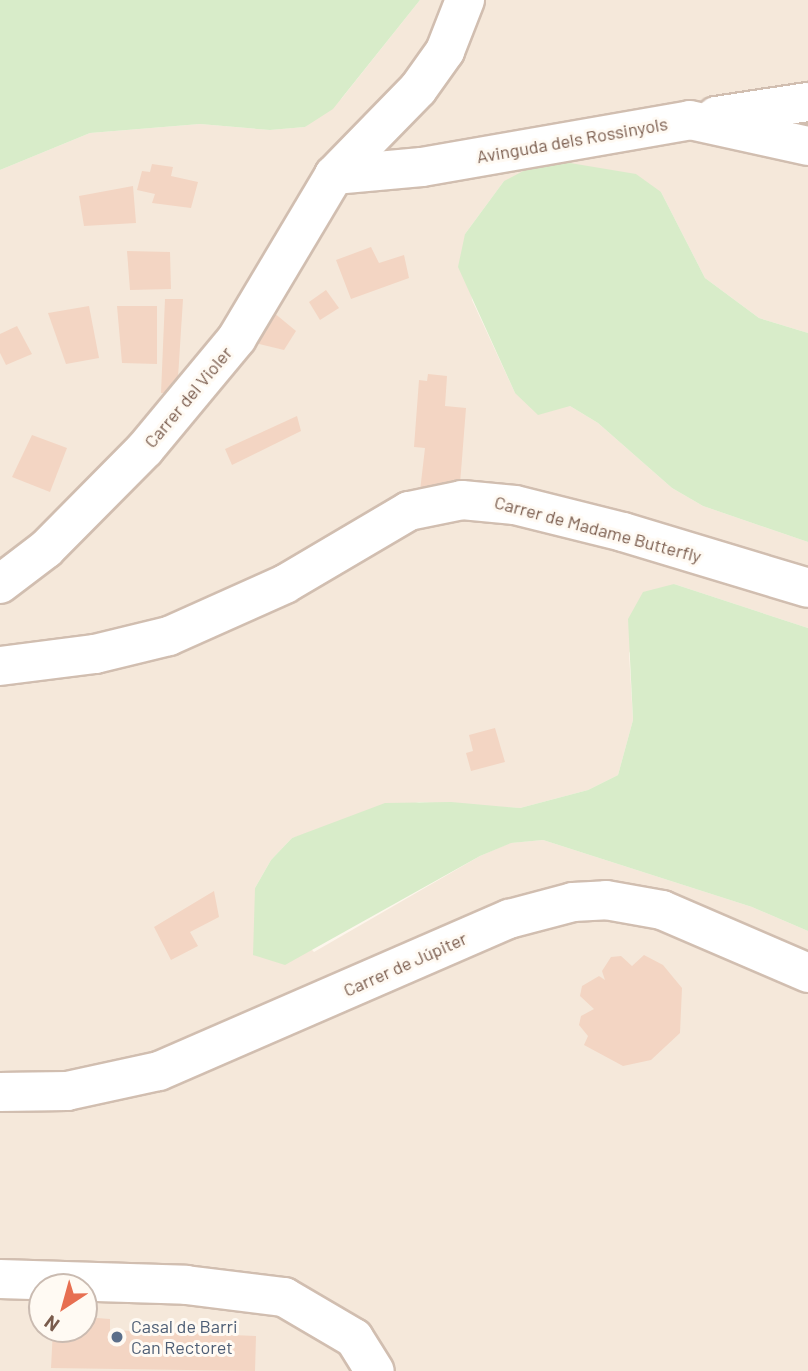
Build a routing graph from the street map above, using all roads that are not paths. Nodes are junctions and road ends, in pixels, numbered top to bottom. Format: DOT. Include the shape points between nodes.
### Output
graph roads {
  1 [pos="465,0"];
  2 [pos="808,102"];
  3 [pos="690,120"];
  4 [pos="808,146"];
  5 [pos="334,175"];
  6 [pos="0,584"];
  7 [pos="808,588"];
  8 [pos="0,666"];
  9 [pos="808,973"];
  10 [pos="0,1092"];
  11 [pos="0,1279"];
  12 [pos="375,1371"];
  1 -- 5 [label="street, Carrer del Violer" via="445,51 418,89"];
  2 -- 3 [label="street"];
  3 -- 4 [label="street, Avinguda dels Rossinyols"];
  3 -- 5 [label="street, Avinguda dels Rossinyols" via="422,167"];
  5 -- 6 [label="street, Carrer del Violer" via="303,219 237,338 145,449 46,549"];
  7 -- 8 [label="street, Carrer de Madame Butterfly" via="623,532 515,505 462,500 409,511 285,584 169,636 95,654"];
  9 -- 10 [label="street, Carrer de Júpiter" via="662,910 606,900 573,902 509,919 159,1071 67,1091"];
  11 -- 12 [label="street" via="186,1286 284,1297 354,1338"];
}
